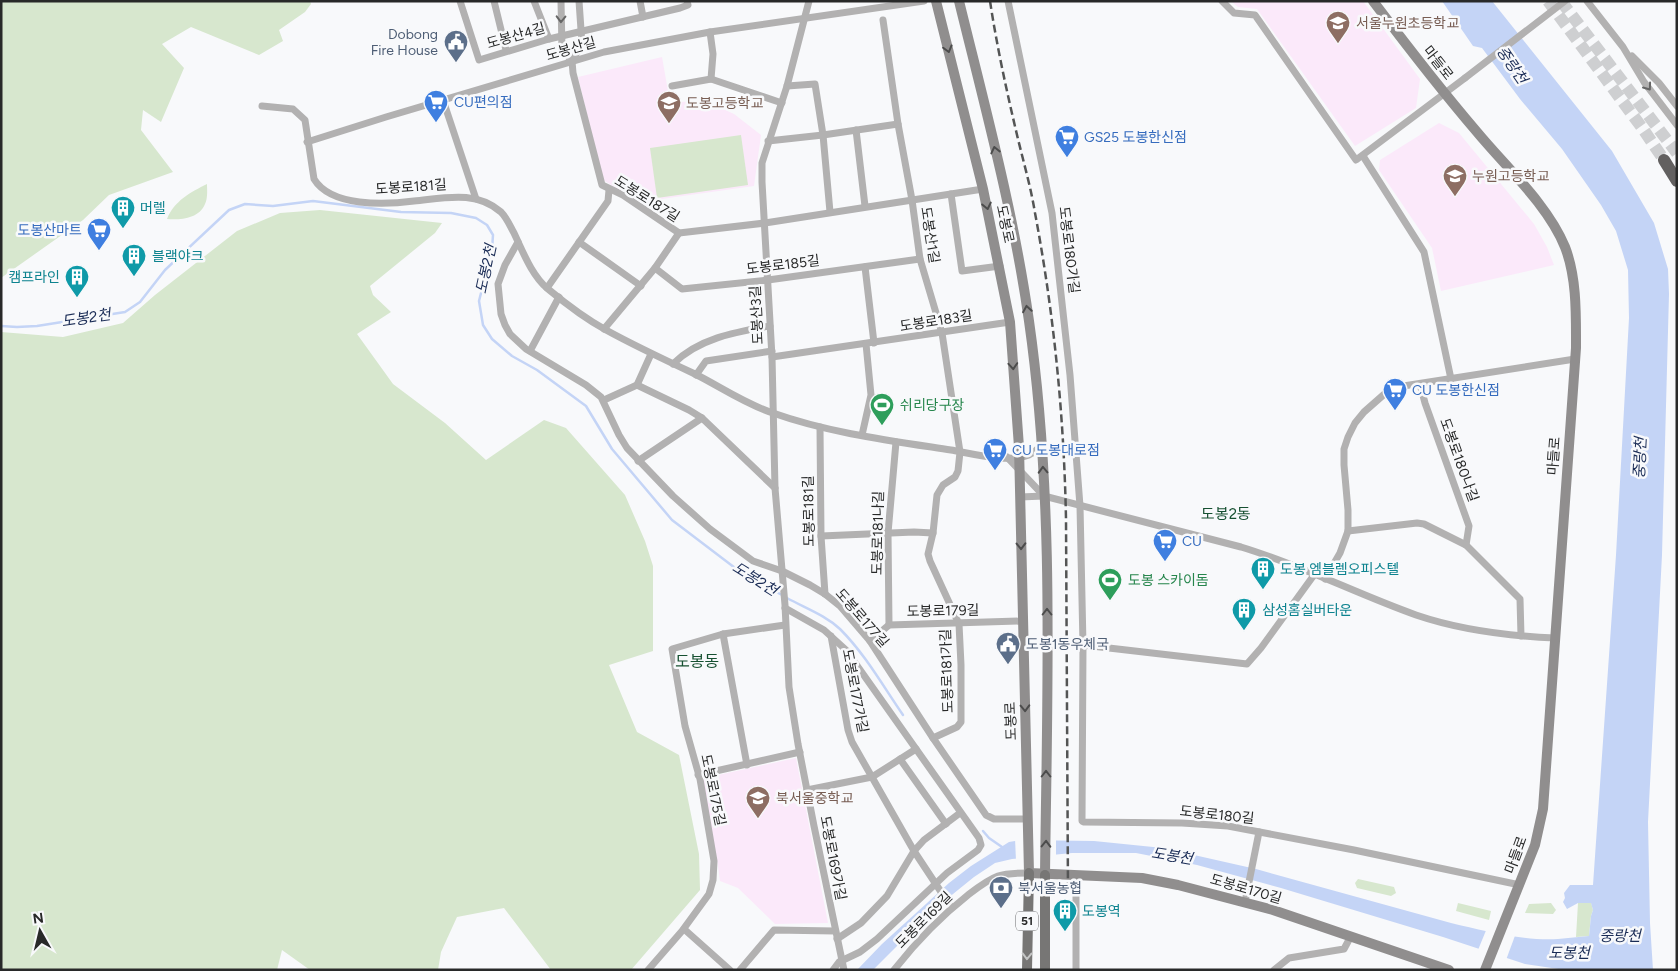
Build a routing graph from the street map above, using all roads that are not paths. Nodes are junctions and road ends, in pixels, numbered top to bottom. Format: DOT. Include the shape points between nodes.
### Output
graph roads {
  1 [pos="460,1"];
  2 [pos="494,1"];
  3 [pos="534,1"];
  4 [pos="561,1"];
  5 [pos="578,1"];
  6 [pos="640,1"];
  7 [pos="687,1"];
  8 [pos="809,1"];
  9 [pos="924,1"];
  10 [pos="936,1"];
  11 [pos="959,1"];
  12 [pos="1008,1"];
  13 [pos="1222,1"];
  14 [pos="1373,1"];
  15 [pos="1565,1"];
  16 [pos="1588,1"];
  17 [pos="643,17"];
  18 [pos="804,18"];
  19 [pos="883,20"];
  20 [pos="580,31"];
  21 [pos="710,32"];
  22 [pos="561,36"];
  23 [pos="549,39"];
  24 [pos="1623,46"];
  25 [pos="506,50"];
  26 [pos="572,62"];
  27 [pos="711,79"];
  28 [pos="672,86"];
  29 [pos="787,86"];
  30 [pos="1445,94"];
  31 [pos="443,100"];
  32 [pos="782,103"];
  33 [pos="262,106"];
  34 [pos="1677,106"];
  35 [pos="898,124"];
  36 [pos="1677,125"];
  37 [pos="856,130"];
  38 [pos="823,135"];
  39 [pos="768,140"];
  40 [pos="307,142"];
  41 [pos="1359,158"];
  42 [pos="1664,160"];
  43 [pos="1677,181"];
  44 [pos="983,189"];
  45 [pos="609,190"];
  46 [pos="951,194"];
  47 [pos="476,199"];
  48 [pos="912,200"];
  49 [pos="865,206"];
  50 [pos="830,212"];
  51 [pos="765,223"];
  52 [pos="679,233"];
  53 [pos="518,242"];
  54 [pos="579,242"];
  55 [pos="920,259"];
  56 [pos="1000,266"];
  57 [pos="865,267"];
  58 [pos="655,268"];
  59 [pos="768,280"];
  60 [pos="641,286"];
  61 [pos="547,288"];
  62 [pos="559,297"];
  63 [pos="1010,322"];
  64 [pos="770,326"];
  65 [pos="604,329"];
  66 [pos="942,333"];
  67 [pos="874,342"];
  68 [pos="866,344"];
  69 [pos="530,351"];
  70 [pos="651,354"];
  71 [pos="772,354"];
  72 [pos="1575,360"];
  73 [pos="673,364"];
  74 [pos="696,375"];
  75 [pos="1451,379"];
  76 [pos="1420,384"];
  77 [pos="637,385"];
  78 [pos="604,400"];
  79 [pos="774,414"];
  80 [pos="702,418"];
  81 [pos="820,427"];
  82 [pos="862,435"];
  83 [pos="896,442"];
  84 [pos="1042,445"];
  85 [pos="960,452"];
  86 [pos="1008,457"];
  87 [pos="1019,457"];
  88 [pos="638,461"];
  89 [pos="1020,472"];
  90 [pos="775,488"];
  91 [pos="1044,496"];
  92 [pos="1020,497"];
  93 [pos="1080,506"];
  94 [pos="1348,531"];
  95 [pos="888,533"];
  96 [pos="933,533"];
  97 [pos="821,536"];
  98 [pos="1466,545"];
  99 [pos="782,573"];
  100 [pos="1314,575"];
  101 [pos="1325,580"];
  102 [pos="826,594"];
  103 [pos="785,606"];
  104 [pos="1022,621"];
  105 [pos="959,624"];
  106 [pos="785,625"];
  107 [pos="889,625"];
  108 [pos="723,634"];
  109 [pos="831,636"];
  110 [pos="1521,636"];
  111 [pos="1555,638"];
  112 [pos="870,641"];
  113 [pos="1083,645"];
  114 [pos="933,738"];
  115 [pos="916,749"];
  116 [pos="800,752"];
  117 [pos="900,759"];
  118 [pos="747,765"];
  119 [pos="698,775"];
  120 [pos="872,777"];
  121 [pos="807,790"];
  122 [pos="960,813"];
  123 [pos="1028,821"];
  124 [pos="946,824"];
  125 [pos="1258,835"];
  126 [pos="914,851"];
  127 [pos="1029,869"];
  128 [pos="1046,869"];
  129 [pos="936,885"];
  130 [pos="1520,885"];
  131 [pos="1076,893"];
  132 [pos="1245,902"];
  133 [pos="950,906"];
  134 [pos="684,929"];
  135 [pos="835,930"];
  136 [pos="1351,936"];
  137 [pos="837,939"];
  138 [pos="843,965"];
  139 [pos="1486,967"];
  140 [pos="648,970"];
  141 [pos="730,970"];
  142 [pos="740,970"];
  143 [pos="833,970"];
  144 [pos="894,970"];
  145 [pos="1026,970"];
  146 [pos="1045,970"];
  147 [pos="1076,970"];
  148 [pos="1274,970"];
  149 [pos="1449,970"];
  1 -- 25 [label="street, 도봉산4길" via="479,60"];
  2 -- 25 [label="street"];
  3 -- 23 [label="street"];
  4 -- 22 [label="street, 도봉산4길, one-way"];
  5 -- 20 [label="street"];
  6 -- 17 [label="street"];
  7 -- 17 [label="street, 도봉산4길" via="688,5 680,8"];
  8 -- 18 [label="street, 도봉산3길"];
  9 -- 18 [label="street, 도봉산길"];
  10 -- 44 [label="main road, 도봉로 / 51, one-way"];
  84 -- 11 [label="main road, 도봉로 / 51, one-way" via="1020,264"];
  12 -- 93 [label="street, 도봉로180가길" via="1055,230"];
  13 -- 41 [label="street" via="1234,13 1255,14"];
  14 -- 30 [label="main road, 마들로"];
  15 -- 30 [label="street, bridge"];
  16 -- 24 [label="street"];
  17 -- 20 [label="street, 도봉산4길"];
  18 -- 21 [label="street, 도봉산길"];
  18 -- 29 [label="street, 도봉산3길"];
  19 -- 35 [label="street, 도봉산1길"];
  20 -- 22 [label="street, 도봉산4길"];
  20 -- 26 [label="street" via="582,44"];
  21 -- 26 [label="street, 도봉산길" via="629,46"];
  21 -- 27 [label="street" via="713,54"];
  22 -- 23 [label="street, 도봉산4길"];
  22 -- 26 [label="street, 도봉산4길" via="562,50"];
  23 -- 25 [label="street, 도봉산4길"];
  24 -- 34 [label="street"];
  24 -- 36 [label="street, one-way" via="1644,82"];
  26 -- 31 [label="street, 도봉산길"];
  26 -- 45 [label="street, 도봉로187길" via="602,186"];
  27 -- 28 [label="street"];
  27 -- 32 [label="street"];
  29 -- 32 [label="street, 도봉산3길"];
  29 -- 38 [label="street" via="815,84"];
  30 -- 41 [label="street"];
  30 -- 72 [label="main road, 마들로" via="1543,209 1560,237 1574,284"];
  31 -- 40 [label="street, 도봉산길"];
  31 -- 47 [label="street"];
  32 -- 39 [label="street, 도봉산3길"];
  33 -- 40 [label="street, 도봉로181길" via="293,109 305,120"];
  35 -- 37 [label="street"];
  35 -- 48 [label="street, 도봉산1길"];
  37 -- 38 [label="street"];
  37 -- 49 [label="street"];
  38 -- 39 [label="street"];
  38 -- 50 [label="street"];
  39 -- 51 [label="street, 도봉산3길" via="762,163"];
  40 -- 47 [label="street, 도봉로181길" via="316,182 340,199 379,203 450,197"];
  41 -- 75 [label="street" via="1424,252"];
  42 -- 43 [label="highway"];
  44 -- 46 [label="street, 도봉로187길"];
  44 -- 56 [label="main road, 도봉로 / 51, one-way"];
  45 -- 52 [label="street, 도봉로187길" via="623,195"];
  45 -- 54 [label="street" via="608,201"];
  46 -- 48 [label="street, 도봉로187길"];
  46 -- 56 [label="street" via="962,271"];
  47 -- 53 [label="street, 도봉로181길" via="504,215"];
  48 -- 49 [label="street, 도봉로187길"];
  48 -- 55 [label="street, 도봉산1길"];
  49 -- 50 [label="street, 도봉로187길"];
  50 -- 51 [label="street, 도봉로187길"];
  51 -- 52 [label="street, 도봉로187길"];
  51 -- 59 [label="street, 도봉산3길"];
  52 -- 58 [label="street"];
  53 -- 61 [label="street, 도봉로181길" via="535,275"];
  53 -- 69 [label="street, 도봉로177길" via="499,280 498,296 508,331"];
  54 -- 60 [label="street"];
  54 -- 61 [label="street"];
  55 -- 57 [label="street, 도봉로185길"];
  55 -- 66 [label="street, 도봉산1길"];
  56 -- 63 [label="main road, 도봉로 / 51"];
  57 -- 59 [label="street, 도봉로185길"];
  57 -- 67 [label="street"];
  58 -- 59 [label="street, 도봉로185길" via="682,289"];
  58 -- 60 [label="street"];
  59 -- 64 [label="street, 도봉산3길"];
  60 -- 65 [label="street"];
  61 -- 62 [label="street, 도봉로181길"];
  62 -- 65 [label="street, 도봉로181길"];
  62 -- 69 [label="street"];
  63 -- 66 [label="street, 도봉로183길"];
  63 -- 87 [label="main road, 도봉로 / 51, one-way"];
  64 -- 71 [label="street, 도봉산3길"];
  64 -- 73 [label="street" via="730,333 694,349"];
  65 -- 70 [label="street, 도봉로181길"];
  66 -- 67 [label="street, 도봉로183길"];
  66 -- 85 [label="street, 도봉산1길"];
  67 -- 68 [label="street, 도봉로183길"];
  68 -- 71 [label="street, 도봉로183길"];
  68 -- 82 [label="street" via="871,395"];
  69 -- 78 [label="street, 도봉로177길" via="586,385"];
  70 -- 73 [label="street, 도봉로181길"];
  70 -- 77 [label="street"];
  71 -- 74 [label="street" via="706,361"];
  71 -- 79 [label="street, 도봉산3길"];
  72 -- 75 [label="street"];
  72 -- 111 [label="main road, 마들로"];
  73 -- 74 [label="street, 도봉로181길"];
  74 -- 79 [label="street, 도봉로181길"];
  75 -- 76 [label="street"];
  76 -- 94 [label="street" via="1389,390 1355,423 1344,449"];
  76 -- 98 [label="street, 도봉로180나길" via="1469,526"];
  77 -- 78 [label="street"];
  77 -- 80 [label="street"];
  78 -- 88 [label="street, 도봉로177길" via="619,435"];
  79 -- 81 [label="street, 도봉로181길"];
  79 -- 90 [label="street, 도봉산3길"];
  80 -- 88 [label="street"];
  80 -- 90 [label="street"];
  81 -- 82 [label="street, 도봉로181길"];
  81 -- 97 [label="street, 도봉로181길"];
  82 -- 83 [label="street, 도봉로181길"];
  83 -- 85 [label="street, 도봉로181길"];
  83 -- 95 [label="street, 도봉로181나길"];
  84 -- 87 [label="street" via="1029,455"];
  91 -- 84 [label="main road, 도봉로 / 51, one-way"];
  85 -- 86 [label="street, 도봉로181길"];
  85 -- 96 [label="street, 도봉로181가길" via="958,471 937,495"];
  86 -- 87 [label="street"];
  86 -- 89 [label="street"];
  87 -- 89 [label="main road, 도봉로 / 51"];
  88 -- 99 [label="street, 도봉로177길" via="692,514 734,548 753,561"];
  89 -- 91 [label="street"];
  89 -- 92 [label="main road, 도봉로 / 51"];
  90 -- 99 [label="street, 도봉산3길"];
  91 -- 92 [label="street"];
  91 -- 93 [label="street"];
  128 -- 91 [label="main road, 도봉로 / 51, one-way"];
  92 -- 104 [label="main road, 도봉로 / 51, one-way"];
  93 -- 100 [label="street" via="1241,547"];
  93 -- 113 [label="street, 도봉로180길"];
  94 -- 98 [label="street" via="1417,523"];
  94 -- 101 [label="street"];
  95 -- 96 [label="street"];
  95 -- 97 [label="street"];
  95 -- 107 [label="street, 도봉로181나길"];
  96 -- 105 [label="street, 도봉로181가길" via="928,554 930,561"];
  97 -- 102 [label="street, 도봉로181길"];
  98 -- 110 [label="street" via="1520,599"];
  99 -- 102 [label="street, 도봉로177길"];
  99 -- 103 [label="street, 도봉산3길"];
  100 -- 101 [label="street"];
  100 -- 113 [label="street" via="1247,664"];
  101 -- 110 [label="street" via="1438,621"];
  102 -- 112 [label="street, 도봉로177길"];
  103 -- 106 [label="street, 도봉로169가길"];
  103 -- 109 [label="street"];
  104 -- 105 [label="street, 도봉로179길"];
  104 -- 123 [label="main road, 도봉로 / 51, one-way"];
  105 -- 107 [label="street, 도봉로179길"];
  105 -- 114 [label="street, 도봉로181가길" via="961,722 957,728"];
  106 -- 108 [label="street, 도봉로175길"];
  106 -- 116 [label="street, 도봉로169가길" via="789,687"];
  107 -- 112 [label="street, 도봉로179길"];
  108 -- 118 [label="street"];
  108 -- 119 [label="street, 도봉로175길" via="672,649 685,726"];
  109 -- 115 [label="street" via="846,650"];
  109 -- 120 [label="street, 도봉로177가길" via="848,730"];
  110 -- 111 [label="street"];
  111 -- 130 [label="main road, 마들로" via="1542,818"];
  112 -- 114 [label="street, 도봉로177길"];
  113 -- 125 [label="street, 도봉로180길" via="1083,822 1204,824 1228,826"];
  114 -- 123 [label="street, 도봉로177길" via="986,815 994,819"];
  115 -- 117 [label="street"];
  115 -- 122 [label="street"];
  116 -- 118 [label="street"];
  116 -- 121 [label="street, 도봉로169가길"];
  117 -- 120 [label="street"];
  117 -- 124 [label="street"];
  118 -- 119 [label="street"];
  119 -- 134 [label="street, 도봉로175길" via="714,861 713,880 708,894"];
  120 -- 121 [label="street"];
  120 -- 126 [label="street, 도봉로177가길"];
  121 -- 135 [label="street, 도봉로169가길"];
  122 -- 124 [label="street"];
  122 -- 129 [label="street" via="979,838 980,848"];
  123 -- 127 [label="main road, 도봉로 / 51"];
  124 -- 126 [label="street"];
  125 -- 130 [label="street, 도봉로180길"];
  125 -- 132 [label="street"];
  126 -- 129 [label="street, 도봉로177가길"];
  126 -- 137 [label="street" via="887,896 861,923"];
  127 -- 128 [label="main road, 도봉로170길"];
  127 -- 133 [label="street, 도봉로169길" via="995,877"];
  127 -- 145 [label="main road, 도봉로 / 51, one-way"];
  128 -- 132 [label="main road, 도봉로170길" via="1142,878"];
  128 -- 146 [label="main road, 도봉로 / 51"];
  129 -- 133 [label="street, 도봉로177가길"];
  129 -- 138 [label="street"];
  130 -- 139 [label="main road, 마들로"];
  131 -- 147 [label="street"];
  132 -- 136 [label="main road, 도봉로170길"];
  133 -- 144 [label="street, 도봉로169길"];
  134 -- 140 [label="street, 도봉로175길"];
  134 -- 141 [label="street"];
  135 -- 137 [label="street, 도봉로169가길"];
  135 -- 142 [label="street" via="774,930"];
  136 -- 148 [label="street" via="1344,949 1289,958"];
  136 -- 149 [label="main road, 도봉로170길"];
  137 -- 138 [label="street, 도봉로169가길"];
  138 -- 143 [label="street"];
}
